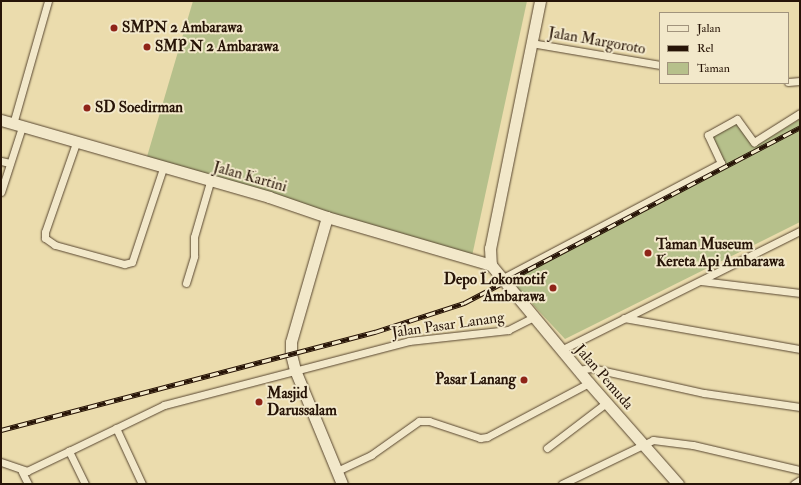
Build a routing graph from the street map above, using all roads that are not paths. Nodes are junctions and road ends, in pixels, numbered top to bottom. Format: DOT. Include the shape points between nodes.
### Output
graph roads {
  1 [pos="48,1"];
  2 [pos="540,1"];
  3 [pos="531,43"];
  4 [pos="659,65"];
  5 [pos="800,81"];
  6 [pos="789,82"];
  7 [pos="800,113"];
  8 [pos="1,120"];
  9 [pos="17,125"];
  10 [pos="76,143"];
  11 [pos="1,161"];
  12 [pos="10,164"];
  13 [pos="163,168"];
  14 [pos="210,182"];
  15 [pos="1,192"];
  16 [pos="327,217"];
  17 [pos="800,231"];
  18 [pos="491,265"];
  19 [pos="701,281"];
  20 [pos="186,283"];
  21 [pos="504,284"];
  22 [pos="800,293"];
  23 [pos="533,317"];
  24 [pos="624,318"];
  25 [pos="800,349"];
  26 [pos="561,350"];
  27 [pos="295,370"];
  28 [pos="578,370"];
  29 [pos="589,383"];
  30 [pos="606,403"];
  31 [pos="800,407"];
  32 [pos="116,428"];
  33 [pos="642,444"];
  34 [pos="547,448"];
  35 [pos="69,451"];
  36 [pos="1,462"];
  37 [pos="800,470"];
  38 [pos="337,471"];
  39 [pos="22,472"];
  40 [pos="800,480"];
  41 [pos="28,484"];
  42 [pos="85,484"];
  43 [pos="142,484"];
  44 [pos="342,484"];
  45 [pos="562,484"];
  46 [pos="678,484"];
  47 [pos="794,484"];
  1 -- 9 [label="street"];
  2 -- 3 [label="street"];
  3 -- 4 [label="street, Jalan Margoroto"];
  3 -- 18 [label="street" via="490,248"];
  5 -- 6 [label="street"];
  7 -- 21 [label="street" via="754,142 737,119 708,135 721,163"];
  8 -- 9 [label="street, Jalan Kartini"];
  9 -- 10 [label="street, Jalan Kartini"];
  9 -- 12 [label="street"];
  10 -- 13 [label="street, Jalan Kartini"];
  10 -- 13 [label="street" via="45,232 45,238 55,245 124,264 132,262"];
  11 -- 12 [label="street"];
  12 -- 15 [label="street"];
  13 -- 14 [label="street, Jalan Kartini"];
  14 -- 16 [label="street, Jalan Kartini" via="269,197"];
  14 -- 20 [label="street" via="194,237 194,256"];
  16 -- 18 [label="street, Jalan Kartini"];
  16 -- 27 [label="street" via="291,342"];
  17 -- 19 [label="street"];
  18 -- 21 [label="street, Jalan Pemuda"];
  19 -- 22 [label="street"];
  19 -- 24 [label="street"];
  21 -- 23 [label="street, Jalan Pemuda"];
  23 -- 26 [label="street, Jalan Pemuda"];
  23 -- 27 [label="street, Jalan Pasar Lanang" via="508,330 409,341"];
  24 -- 25 [label="street"];
  24 -- 26 [label="street"];
  26 -- 28 [label="street, Jalan Pemuda"];
  27 -- 32 [label="street, Jalan Pasar Lanang" via="169,403"];
  27 -- 38 [label="street"];
  28 -- 29 [label="street, Jalan Pemuda"];
  28 -- 31 [label="street" via="591,368 704,393"];
  29 -- 30 [label="street, Jalan Pemuda"];
  29 -- 38 [label="street" via="488,438 480,438 429,421 419,421 371,455"];
  30 -- 33 [label="street, Jalan Pemuda"];
  30 -- 34 [label="street"];
  32 -- 35 [label="street, Jalan Pasar Lanang"];
  32 -- 43 [label="street"];
  33 -- 37 [label="street" via="653,440 693,445"];
  33 -- 45 [label="street"];
  33 -- 46 [label="street, Jalan Pemuda"];
  35 -- 39 [label="street, Jalan Pasar Lanang"];
  35 -- 42 [label="street"];
  36 -- 39 [label="street"];
  38 -- 44 [label="street"];
  39 -- 41 [label="street"];
  40 -- 47 [label="street"];
}
